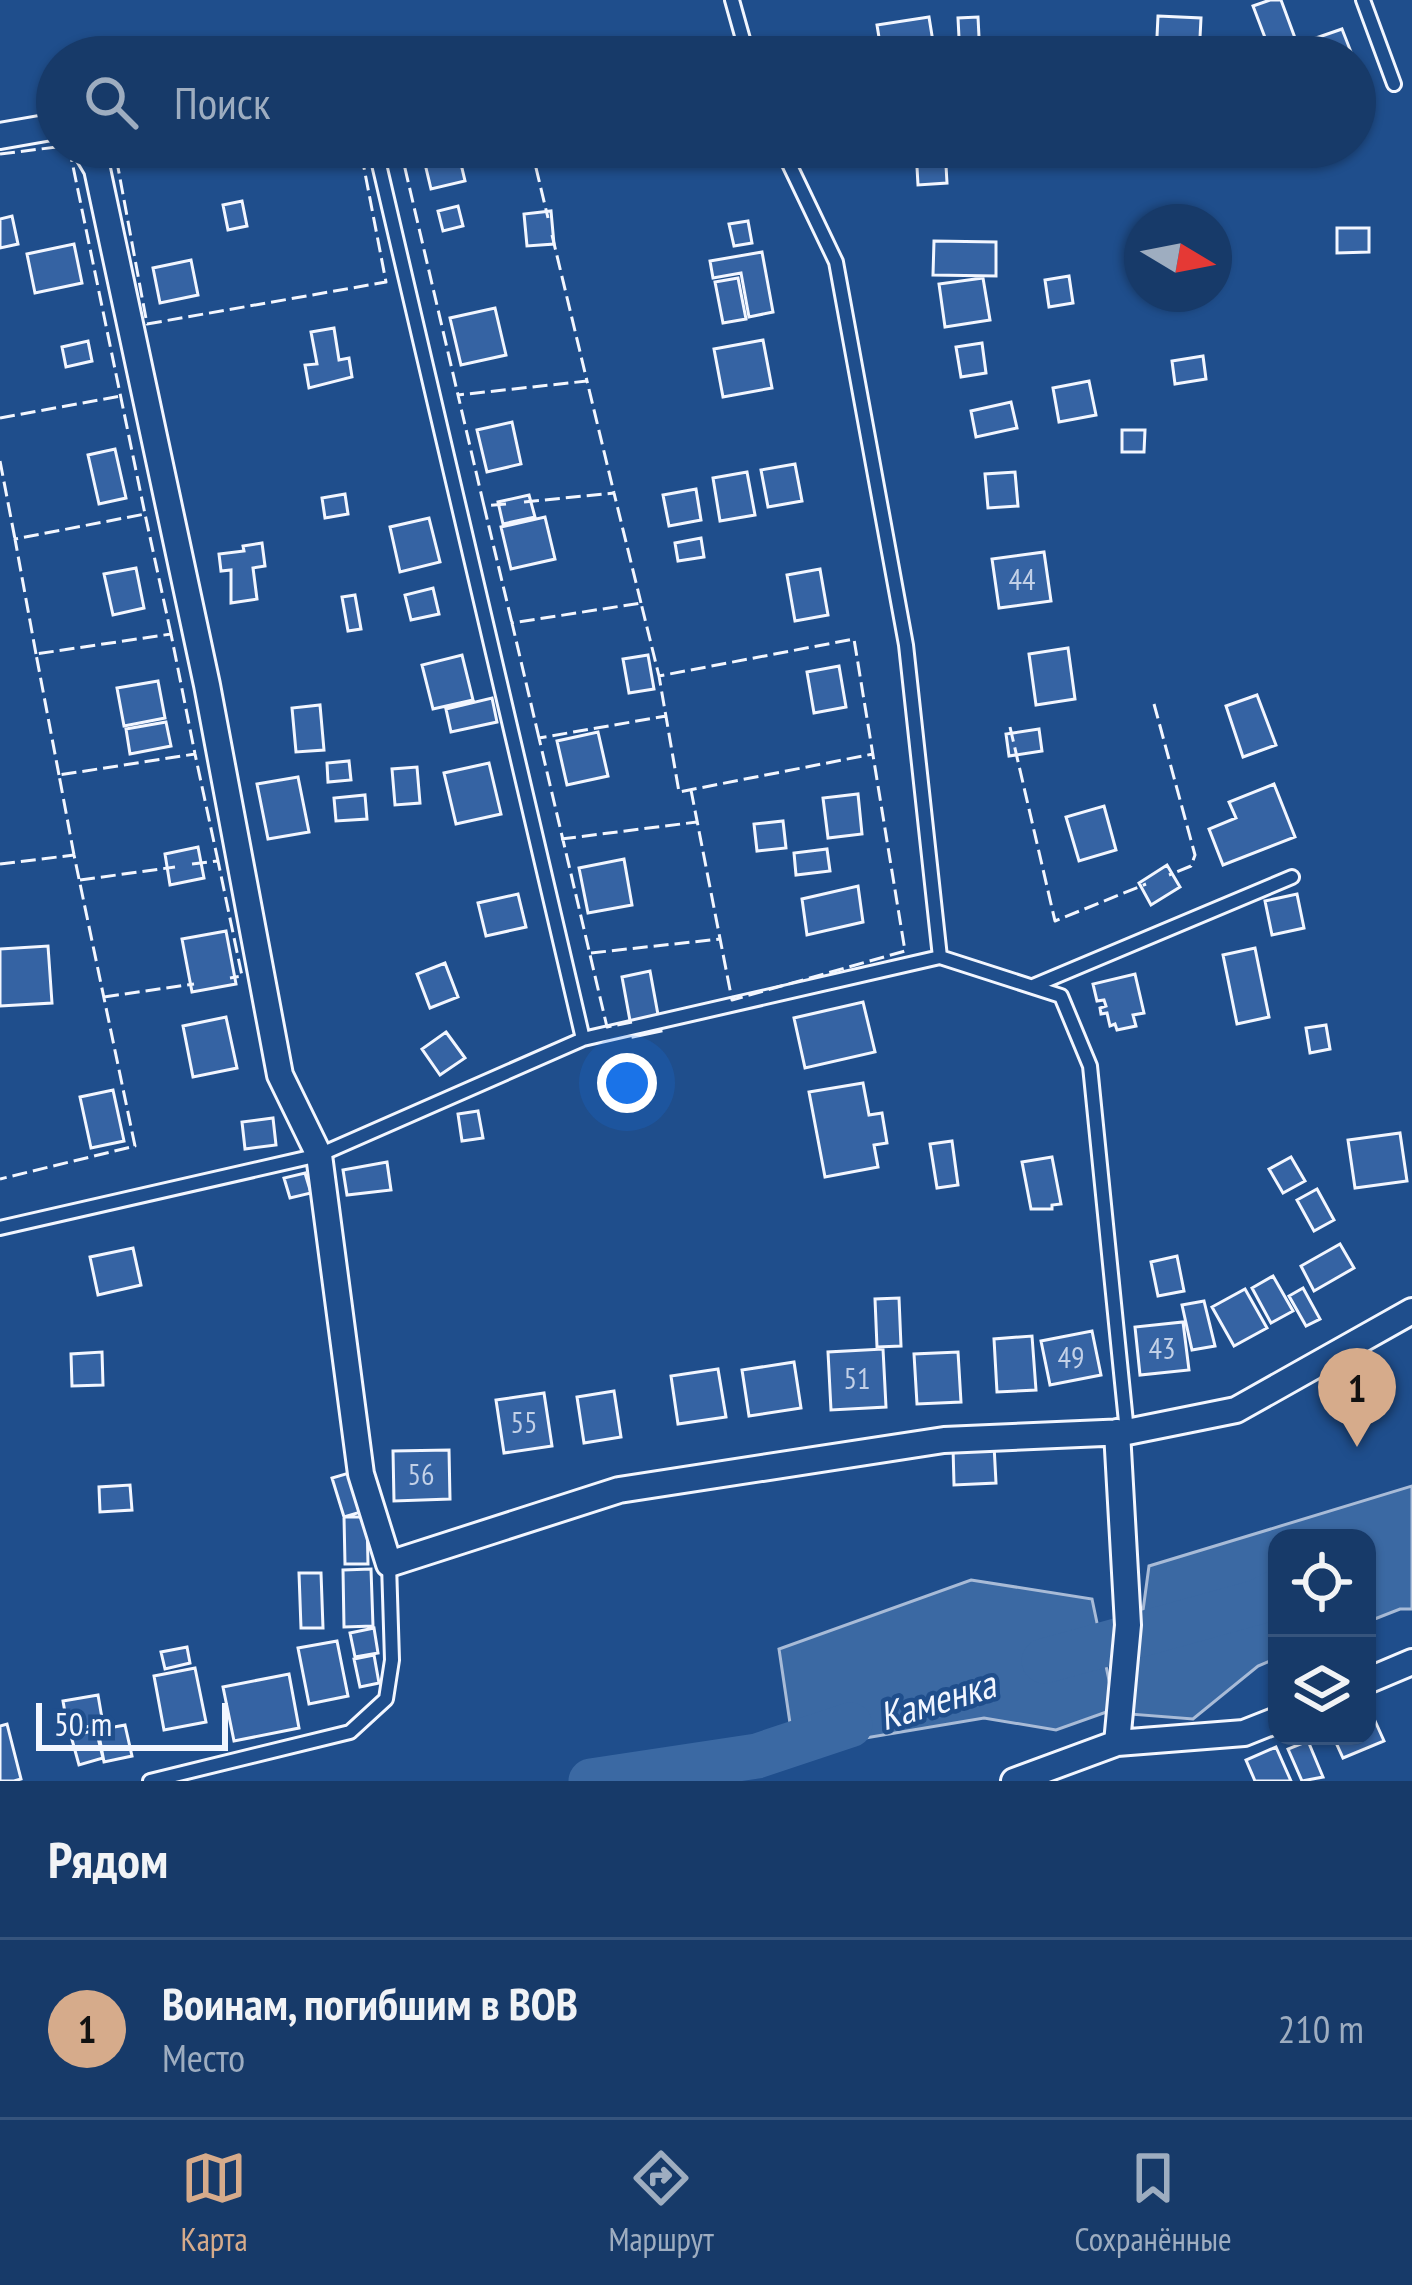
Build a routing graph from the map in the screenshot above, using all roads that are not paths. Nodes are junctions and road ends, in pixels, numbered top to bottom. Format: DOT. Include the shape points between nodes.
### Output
graph roads {
  1 [pos="732,0"];
  2 [pos="1363,0"];
  3 [pos="742,36"];
  4 [pos="1394,84"];
  5 [pos="36,130"];
  6 [pos="0,136"];
  7 [pos="96,168"];
  8 [pos="380,168"];
  9 [pos="791,168"];
  10 [pos="1292,877"];
  11 [pos="940,957"];
  12 [pos="1033,987"];
  13 [pos="583,1039"];
  14 [pos="319,1155"];
  15 [pos="0,1228"];
  16 [pos="1412,1312"];
  17 [pos="1122,1432"];
  18 [pos="389,1564"];
  19 [pos="1412,1662"];
  20 [pos="1376,1677"];
  21 [pos="1268,1724"];
  22 [pos="1117,1743"];
  23 [pos="150,1781"];
  24 [pos="1014,1781"];
  1 -- 3 [label="lane"];
  2 -- 4 [label="lane"];
  5 -- 6 [label="street"];
  7 -- 14 [label="street" via="207,685 280,1075"];
  8 -- 13 [label="lane"];
  9 -- 11 [label="lane" via="836,262 906,645"];
  10 -- 12 [label="lane"];
  11 -- 12 [label="lane"];
  11 -- 13 [label="lane"];
  12 -- 17 [label="lane" via="1061,996 1090,1066"];
  13 -- 14 [label="lane"];
  14 -- 15 [label="lane"];
  14 -- 18 [label="street" via="361,1474"];
  16 -- 17 [label="street" via="1236,1410"];
  17 -- 18 [label="street" via="944,1440 619,1490"];
  17 -- 22 [label="street" via="1128,1625"];
  18 -- 23 [label="lane" via="386,1699 350,1732"];
  19 -- 20 [label="street"];
  21 -- 22 [label="street" via="1244,1733"];
  22 -- 24 [label="street"];
}
